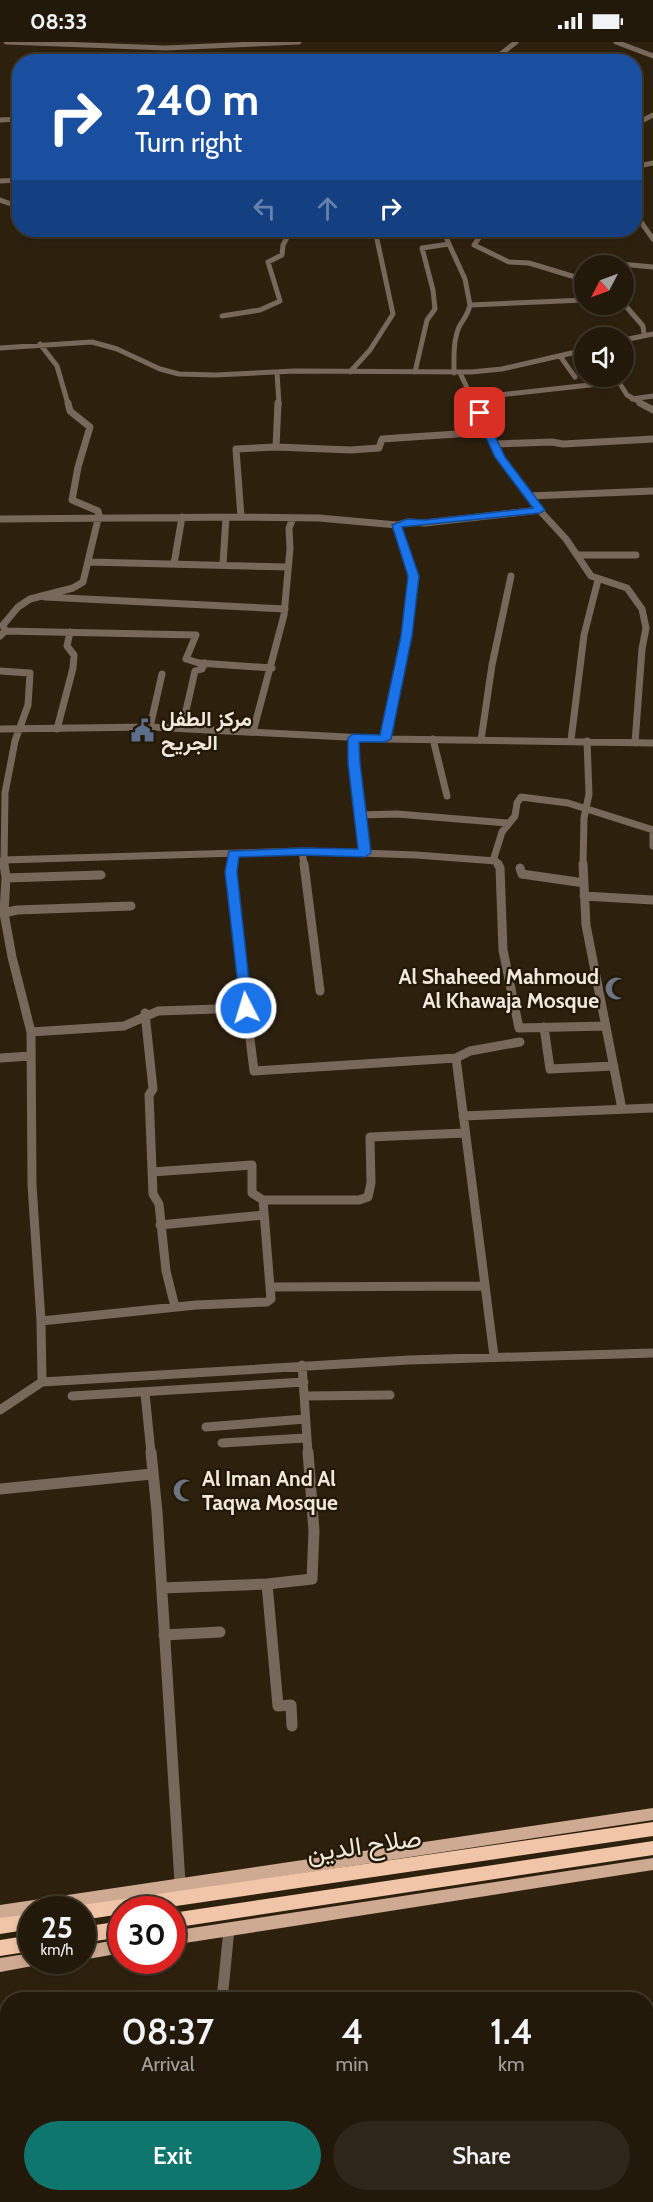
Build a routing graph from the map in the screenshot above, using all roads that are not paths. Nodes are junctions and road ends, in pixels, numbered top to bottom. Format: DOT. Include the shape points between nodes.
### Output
graph roads {
  1 [pos="0,42"];
  2 [pos="5,42"];
  3 [pos="299,42"];
  4 [pos="516,42"];
  5 [pos="616,42"];
  6 [pos="501,54"];
  7 [pos="653,56"];
  8 [pos="642,223"];
  9 [pos="287,237"];
  10 [pos="376,237"];
  11 [pos="446,237"];
  12 [pos="481,237"];
  13 [pos="653,239"];
  14 [pos="449,244"];
  15 [pos="634,265"];
  16 [pos="653,267"];
  17 [pos="574,276"];
  18 [pos="574,300"];
  19 [pos="470,305"];
  20 [pos="634,315"];
  21 [pos="222,316"];
  22 [pos="653,334"];
  23 [pos="644,335"];
  24 [pos="634,338"];
  25 [pos="40,344"];
  26 [pos="0,348"];
  27 [pos="574,353"];
  28 [pos="560,356"];
  29 [pos="277,372"];
  30 [pos="350,372"];
  31 [pos="415,372"];
  32 [pos="457,373"];
  33 [pos="574,376"];
  34 [pos="574,387"];
  35 [pos="621,387"];
  36 [pos="653,396"];
  37 [pos="472,398"];
  38 [pos="632,399"];
  39 [pos="653,410"];
  40 [pos="487,432"];
  41 [pos="653,439"];
  42 [pos="493,444"];
  43 [pos="276,447"];
  44 [pos="653,492"];
  45 [pos="529,496"];
  46 [pos="540,510"];
  47 [pos="100,517"];
  48 [pos="182,517"];
  49 [pos="226,517"];
  50 [pos="241,517"];
  51 [pos="292,518"];
  52 [pos="0,519"];
  53 [pos="397,525"];
  54 [pos="578,555"];
  55 [pos="636,555"];
  56 [pos="89,562"];
  57 [pos="174,564"];
  58 [pos="223,565"];
  59 [pos="288,567"];
  60 [pos="511,576"];
  61 [pos="598,580"];
  62 [pos="42,596"];
  63 [pos="285,609"];
  64 [pos="70,632"];
  65 [pos="2,634"];
  66 [pos="205,663"];
  67 [pos="272,668"];
  68 [pos="0,671"];
  69 [pos="162,674"];
  70 [pos="150,727"];
  71 [pos="182,728"];
  72 [pos="0,729"];
  73 [pos="57,729"];
  74 [pos="19,730"];
  75 [pos="253,732"];
  76 [pos="353,738"];
  77 [pos="385,739"];
  78 [pos="433,740"];
  79 [pos="481,740"];
  80 [pos="571,740"];
  81 [pos="587,741"];
  82 [pos="635,743"];
  83 [pos="653,743"];
  84 [pos="447,796"];
  85 [pos="586,809"];
  86 [pos="360,814"];
  87 [pos="507,824"];
  88 [pos="653,830"];
  89 [pos="653,846"];
  90 [pos="302,851"];
  91 [pos="365,853"];
  92 [pos="233,854"];
  93 [pos="3,860"];
  94 [pos="493,861"];
  95 [pos="520,868"];
  96 [pos="101,875"];
  97 [pos="6,878"];
  98 [pos="584,883"];
  99 [pos="2,892"];
  100 [pos="584,896"];
  101 [pos="653,900"];
  102 [pos="131,906"];
  103 [pos="4,914"];
  104 [pos="0,957"];
  105 [pos="12,957"];
  106 [pos="320,990"];
  107 [pos="246,1008"];
  108 [pos="146,1013"];
  109 [pos="606,1026"];
  110 [pos="544,1027"];
  111 [pos="31,1032"];
  112 [pos="520,1042"];
  113 [pos="31,1056"];
  114 [pos="0,1058"];
  115 [pos="456,1058"];
  116 [pos="614,1066"];
  117 [pos="622,1108"];
  118 [pos="653,1108"];
  119 [pos="463,1116"];
  120 [pos="465,1133"];
  121 [pos="152,1172"];
  122 [pos="264,1200"];
  123 [pos="264,1215"];
  124 [pos="160,1225"];
  125 [pos="485,1286"];
  126 [pos="270,1287"];
  127 [pos="175,1307"];
  128 [pos="41,1321"];
  129 [pos="653,1353"];
  130 [pos="494,1356"];
  131 [pos="302,1365"];
  132 [pos="42,1382"];
  133 [pos="304,1382"];
  134 [pos="145,1393"];
  135 [pos="390,1395"];
  136 [pos="72,1396"];
  137 [pos="306,1396"];
  138 [pos="0,1410"];
  139 [pos="305,1419"];
  140 [pos="206,1427"];
  141 [pos="305,1438"];
  142 [pos="222,1443"];
  143 [pos="152,1474"];
  144 [pos="0,1489"];
  145 [pos="267,1584"];
  146 [pos="162,1588"];
  147 [pos="220,1632"];
  148 [pos="164,1635"];
  149 [pos="292,1726"];
  150 [pos="653,1814"];
  151 [pos="653,1829"];
  152 [pos="567,1842"];
  153 [pos="653,1848"];
  154 [pos="560,1862"];
  155 [pos="653,1863"];
  156 [pos="180,1883"];
  157 [pos="96,1911"];
  158 [pos="0,1912"];
  159 [pos="186,1919"];
  160 [pos="18,1923"];
  161 [pos="0,1926"];
  162 [pos="229,1929"];
  163 [pos="186,1936"];
  164 [pos="18,1945"];
  165 [pos="0,1948"];
  166 [pos="18,1962"];
  167 [pos="0,1965"];
  168 [pos="223,1992"];
  1 -- 2 [label="street"];
  2 -- 3 [label="street" via="175,48"];
  4 -- 6 [label="street"];
  5 -- 7 [label="street"];
  8 -- 13 [label="street"];
  9 -- 21 [label="street" via="282,255 268,262 280,301"];
  10 -- 30 [label="street" via="393,314"];
  11 -- 14 [label="street"];
  12 -- 17 [label="street" via="474,245 509,262 529,263"];
  14 -- 19 [label="street" via="465,279"];
  14 -- 31 [label="street" via="422,248 435,309 427,320"];
  15 -- 16 [label="street"];
  18 -- 19 [label="street"];
  19 -- 32 [label="street" via="458,329"];
  20 -- 23 [label="street" via="643,326"];
  22 -- 23 [label="street"];
  23 -- 24 [label="street"];
  25 -- 26 [label="street"];
  25 -- 29 [label="street" via="92,342 179,374"];
  25 -- 47 [label="street" via="57,366 70,411 90,427 72,500 98,511"];
  27 -- 28 [label="street"];
  28 -- 32 [label="street"];
  28 -- 33 [label="street"];
  29 -- 30 [label="street"];
  29 -- 43 [label="street"];
  30 -- 31 [label="street"];
  31 -- 32 [label="street"];
  32 -- 37 [label="street"];
  34 -- 37 [label="street"];
  35 -- 38 [label="street"];
  36 -- 38 [label="street"];
  37 -- 40 [label="street"];
  38 -- 39 [label="street"];
  40 -- 42 [label="street"];
  40 -- 43 [label="street" via="382,439 378,448 351,450"];
  41 -- 42 [label="street"];
  42 -- 45 [label="street"];
  43 -- 50 [label="street" via="236,449"];
  44 -- 45 [label="street"];
  45 -- 46 [label="street"];
  46 -- 53 [label="street"];
  46 -- 54 [label="street"];
  47 -- 48 [label="street"];
  47 -- 52 [label="street"];
  47 -- 56 [label="street" via="89,548"];
  48 -- 49 [label="street"];
  48 -- 57 [label="street"];
  49 -- 50 [label="street"];
  49 -- 58 [label="street"];
  50 -- 51 [label="street"];
  51 -- 53 [label="street"];
  51 -- 59 [label="street"];
  53 -- 77 [label="street" via="414,581"];
  54 -- 55 [label="street"];
  54 -- 61 [label="street" via="588,573"];
  56 -- 57 [label="street"];
  56 -- 62 [label="street" via="79,585"];
  57 -- 58 [label="street"];
  58 -- 59 [label="street"];
  59 -- 63 [label="street"];
  60 -- 79 [label="street"];
  61 -- 80 [label="street" via="584,635"];
  61 -- 82 [label="street" via="627,588 639,602 645,619"];
  62 -- 63 [label="street"];
  62 -- 65 [label="street" via="21,605 3,626"];
  63 -- 67 [label="street"];
  64 -- 65 [label="street"];
  64 -- 66 [label="street" via="196,634 186,659"];
  64 -- 73 [label="street" via="67,646 74,655 73,668"];
  66 -- 67 [label="street"];
  66 -- 71 [label="street" via="195,671"];
  67 -- 75 [label="street"];
  68 -- 74 [label="street" via="30,674 28,705"];
  69 -- 70 [label="street"];
  70 -- 71 [label="street"];
  70 -- 73 [label="street"];
  71 -- 75 [label="street"];
  72 -- 74 [label="street"];
  73 -- 74 [label="street"];
  74 -- 93 [label="street" via="5,793"];
  75 -- 76 [label="street"];
  76 -- 77 [label="street"];
  76 -- 86 [label="street"];
  77 -- 78 [label="street"];
  78 -- 79 [label="street"];
  78 -- 84 [label="street"];
  79 -- 80 [label="street"];
  80 -- 81 [label="street"];
  81 -- 82 [label="street"];
  81 -- 85 [label="street"];
  82 -- 83 [label="street"];
  85 -- 87 [label="street" via="542,797 521,797 512,822"];
  85 -- 88 [label="street"];
  85 -- 98 [label="street"];
  86 -- 87 [label="street"];
  86 -- 91 [label="street"];
  87 -- 94 [label="street"];
  88 -- 89 [label="street"];
  90 -- 91 [label="street"];
  90 -- 92 [label="street"];
  90 -- 106 [label="street"];
  91 -- 94 [label="street"];
  92 -- 93 [label="street"];
  92 -- 107 [label="street" via="231,872"];
  93 -- 97 [label="street"];
  94 -- 110 [label="street" via="500,868 503,950 519,1028"];
  95 -- 98 [label="street" via="522,874"];
  96 -- 97 [label="street"];
  97 -- 99 [label="street"];
  98 -- 100 [label="street"];
  99 -- 103 [label="street"];
  100 -- 101 [label="street"];
  100 -- 109 [label="street"];
  102 -- 103 [label="street" via="17,910"];
  103 -- 105 [label="street"];
  104 -- 105 [label="street"];
  105 -- 111 [label="street"];
  107 -- 108 [label="street"];
  107 -- 115 [label="street" via="254,1071"];
  108 -- 111 [label="street" via="124,1026"];
  108 -- 121 [label="street" via="153,1089 149,1095"];
  109 -- 110 [label="street"];
  109 -- 116 [label="street"];
  110 -- 116 [label="street" via="550,1069"];
  111 -- 113 [label="street"];
  112 -- 115 [label="street" via="462,1052"];
  113 -- 114 [label="street"];
  113 -- 128 [label="street" via="32,1185"];
  115 -- 119 [label="street"];
  116 -- 117 [label="street"];
  117 -- 118 [label="street"];
  117 -- 119 [label="street"];
  119 -- 120 [label="street"];
  120 -- 122 [label="street" via="370,1137 368,1197"];
  120 -- 125 [label="street"];
  121 -- 122 [label="street" via="252,1165 252,1193"];
  121 -- 124 [label="street"];
  122 -- 123 [label="street"];
  123 -- 124 [label="street"];
  123 -- 126 [label="street"];
  124 -- 127 [label="street"];
  125 -- 126 [label="street"];
  125 -- 130 [label="street"];
  126 -- 127 [label="street" via="271,1299 267,1302"];
  127 -- 128 [label="street"];
  128 -- 132 [label="street"];
  129 -- 130 [label="street"];
  130 -- 131 [label="street"];
  131 -- 132 [label="street"];
  131 -- 133 [label="street"];
  132 -- 138 [label="street"];
  133 -- 134 [label="street"];
  133 -- 137 [label="street"];
  134 -- 136 [label="street"];
  134 -- 143 [label="street"];
  135 -- 137 [label="street"];
  137 -- 139 [label="street"];
  139 -- 140 [label="street"];
  139 -- 141 [label="street"];
  141 -- 142 [label="street"];
  141 -- 145 [label="street" via="314,1531 312,1579"];
  143 -- 144 [label="street"];
  143 -- 146 [label="street"];
  145 -- 146 [label="street"];
  145 -- 149 [label="street" via="278,1706 291,1705"];
  146 -- 148 [label="street"];
  147 -- 148 [label="street"];
  148 -- 156 [label="street"];
  150 -- 156 [label="main road"];
  151 -- 152 [label="highway, صلاح الدين"];
  152 -- 154 [label="highway" via="569,1851"];
  152 -- 157 [label="highway, صلاح الدين"];
  153 -- 154 [label="highway, صلاح الدين"];
  154 -- 159 [label="highway, صلاح الدين"];
  155 -- 162 [label="main road"];
  156 -- 158 [label="main road"];
  160 -- 161 [label="highway"];
  162 -- 163 [label="main road"];
  162 -- 168 [label="street"];
  164 -- 165 [label="highway"];
  166 -- 167 [label="main road"];
}
